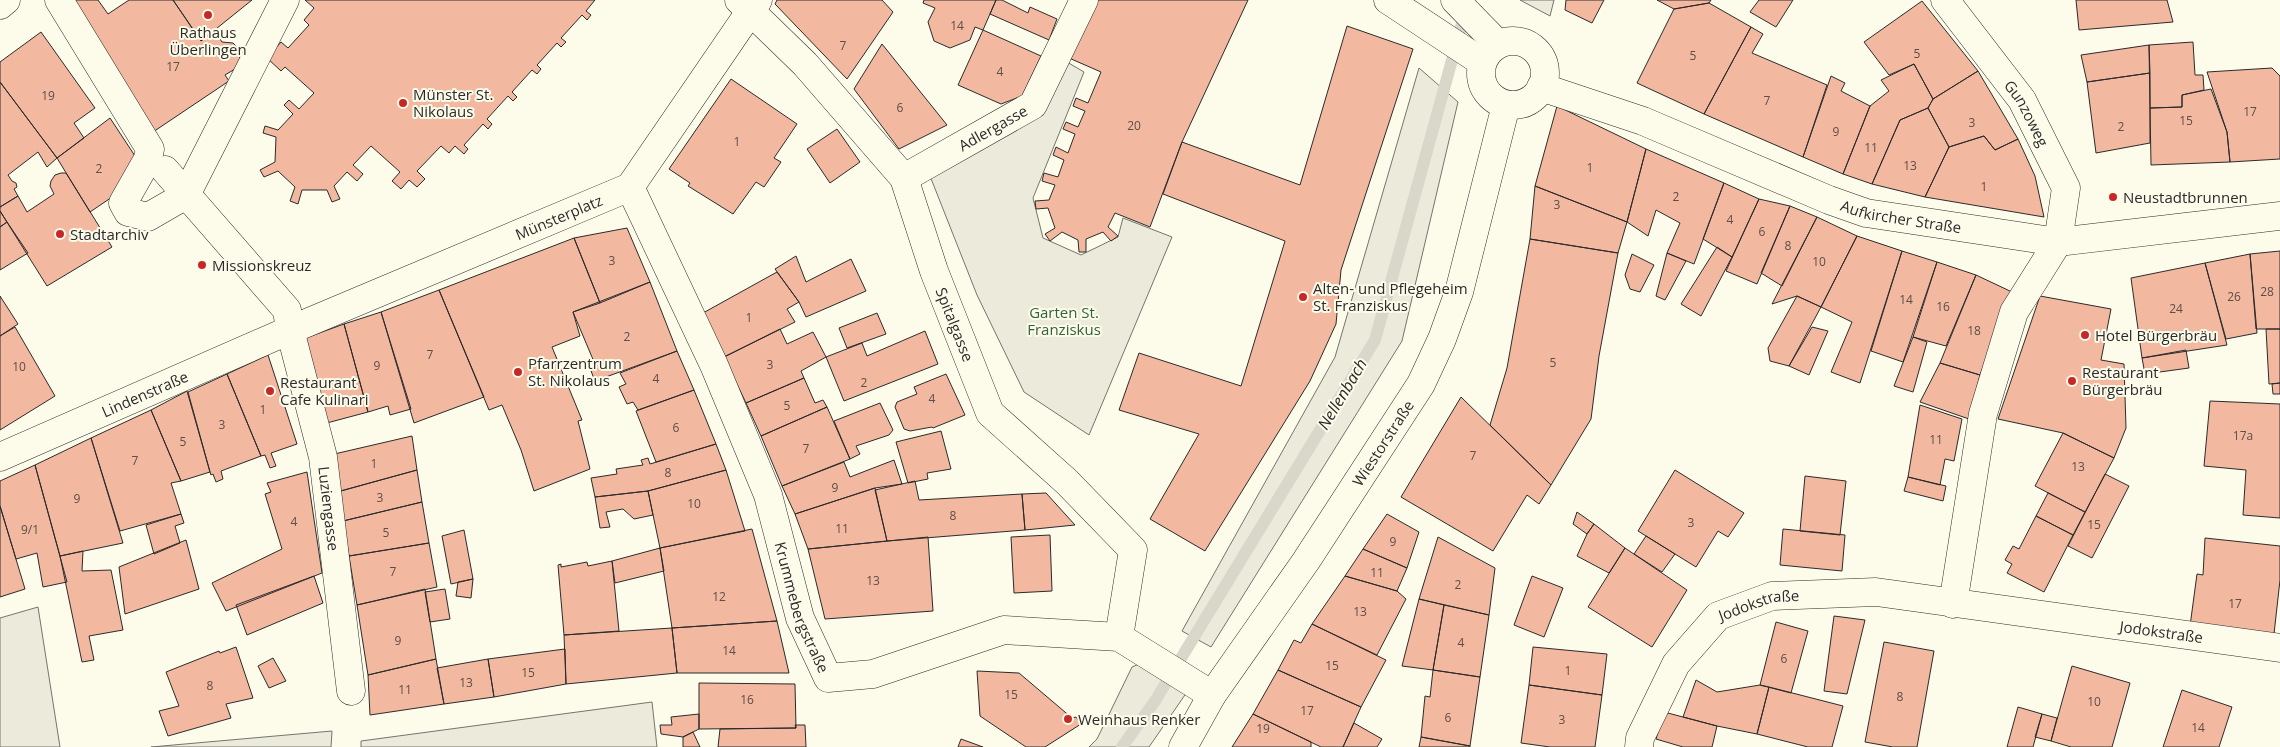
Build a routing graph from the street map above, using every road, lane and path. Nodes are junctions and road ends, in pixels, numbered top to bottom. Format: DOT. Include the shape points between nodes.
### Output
graph roads {
  1 [pos="6,0"];
  2 [pos="59,0"];
  3 [pos="285,0"];
  4 [pos="1084,0"];
  5 [pos="1388,0"];
  6 [pos="1455,0"];
  7 [pos="1945,0"];
  8 [pos="749,3"];
  9 [pos="0,5"];
  10 [pos="1490,53"];
  11 [pos="1541,87"];
  12 [pos="1506,105"];
  13 [pos="165,170"];
  14 [pos="904,178"];
  15 [pos="630,186"];
  16 [pos="186,195"];
  17 [pos="2280,216"];
  18 [pos="2058,242"];
  19 [pos="290,330"];
  20 [pos="0,457"];
  21 [pos="1953,604"];
  22 [pos="1119,637"];
  23 [pos="2280,648"];
  24 [pos="1203,689"];
  25 [pos="351,691"];
  26 [pos="1183,747"];
  27 [pos="1639,747"];
  1 -- 9 [label="street"];
  2 -- 16 [label="street" via="150,149 148,159 123,203 128,212 148,218"];
  3 -- 16 [label="street"];
  4 -- 14 [label="street, Adlergasse" via="1033,105"];
  5 -- 10 [label="street" via="1422,24"];
  6 -- 10 [label="street"];
  7 -- 18 [label="street, Gunzoweg" via="2022,100 2066,188"];
  8 -- 14 [label="street, Spitalgasse"];
  8 -- 15 [label="street"];
  10 -- 11 [label="street" via="1518,41 1535,50 1545,67"];
  10 -- 12 [label="street" via="1480,73 1483,84 1488,94"];
  11 -- 12 [label="street" via="1527,102"];
  11 -- 18 [label="street, Aufkircher Straße" via="1643,121 1866,213"];
  12 -- 24 [label="street, Wiestorstraße" via="1459,292 1421,384 1311,554"];
  13 -- 16 [label="street, Luziengasse"];
  14 -- 22 [label="street, Spitalgasse" via="934,271 990,413 1067,482 1133,550"];
  15 -- 19 [label="street, Münsterplatz"];
  15 -- 22 [label="street, Krummebergstraße" via="714,366 768,495 800,618 828,678 873,674 1004,630"];
  16 -- 19 [label="street, Luziengasse" via="287,310"];
  17 -- 18 [label="street, Aufkircher Straße"];
  18 -- 21 [label="street" via="2014,312 1983,414"];
  19 -- 20 [label="street, Lindenstraße"];
  19 -- 25 [label="street, Luziengasse" via="323,457"];
  21 -- 23 [label="street, Jodokstraße"];
  21 -- 27 [label="street, Jodokstraße" via="1876,592 1772,596 1718,616 1676,664 1640,738"];
  22 -- 24 [label="street, Krummebergstraße"];
  24 -- 26 [label="street, Wiestorstraße"];
}
